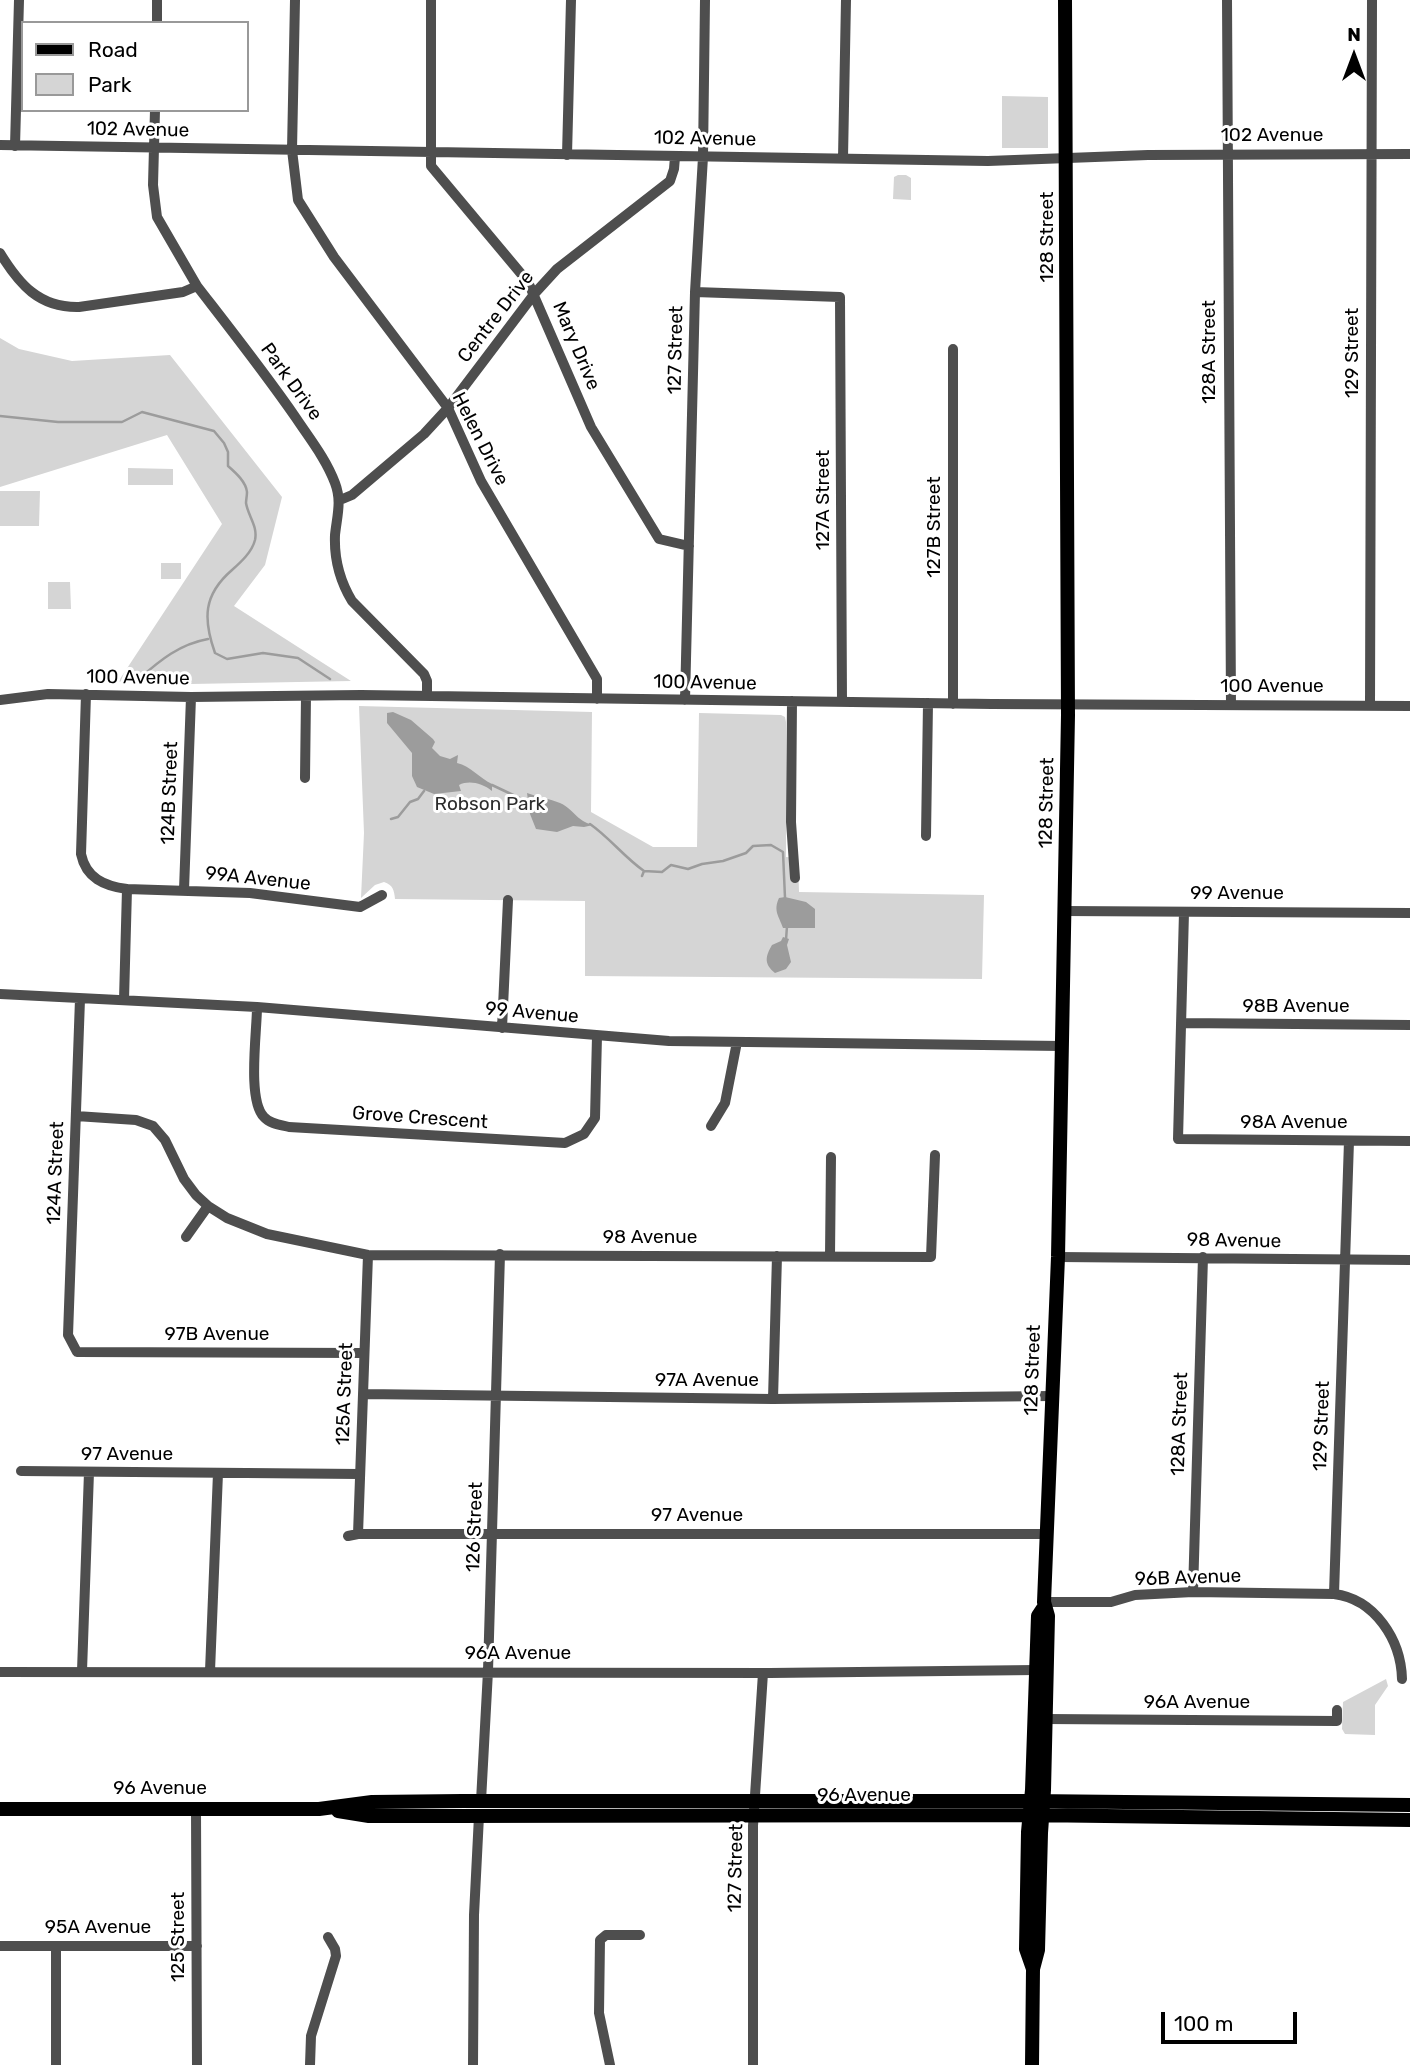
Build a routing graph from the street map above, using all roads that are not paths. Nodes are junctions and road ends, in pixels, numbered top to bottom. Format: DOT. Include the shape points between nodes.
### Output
graph roads {
  1 [pos="19,0"];
  2 [pos="157,0"];
  3 [pos="295,0"];
  4 [pos="431,0"];
  5 [pos="570,0"];
  6 [pos="705,0"];
  7 [pos="846,0"];
  8 [pos="1065,0"];
  9 [pos="1227,0"];
  10 [pos="1372,0"];
  11 [pos="157,21"];
  12 [pos="155,112"];
  13 [pos="0,145"];
  14 [pos="15,146"];
  15 [pos="155,148"];
  16 [pos="292,150"];
  17 [pos="430,152"];
  18 [pos="1227,154"];
  19 [pos="1371,154"];
  20 [pos="1410,154"];
  21 [pos="567,155"];
  22 [pos="675,157"];
  23 [pos="703,157"];
  24 [pos="844,158"];
  25 [pos="1067,158"];
  26 [pos="0,253"];
  27 [pos="197,286"];
  28 [pos="695,292"];
  29 [pos="535,293"];
  30 [pos="953,349"];
  31 [pos="448,408"];
  32 [pos="340,500"];
  33 [pos="689,546"];
  34 [pos="86,694"];
  35 [pos="306,696"];
  36 [pos="427,696"];
  37 [pos="191,697"];
  38 [pos="597,699"];
  39 [pos="0,700"];
  40 [pos="685,700"];
  41 [pos="792,701"];
  42 [pos="842,702"];
  43 [pos="928,703"];
  44 [pos="953,704"];
  45 [pos="1069,705"];
  46 [pos="1231,705"];
  47 [pos="1370,705"];
  48 [pos="1410,706"];
  49 [pos="305,778"];
  50 [pos="926,836"];
  51 [pos="795,878"];
  52 [pos="127,889"];
  53 [pos="184,890"];
  54 [pos="383,895"];
  55 [pos="508,900"];
  56 [pos="1064,911"];
  57 [pos="1184,912"];
  58 [pos="1410,913"];
  59 [pos="0,995"];
  60 [pos="80,999"];
  61 [pos="124,1000"];
  62 [pos="257,1007"];
  63 [pos="1181,1023"];
  64 [pos="1410,1025"];
  65 [pos="502,1028"];
  66 [pos="597,1036"];
  67 [pos="737,1042"];
  68 [pos="1061,1046"];
  69 [pos="76,1116"];
  70 [pos="711,1126"];
  71 [pos="1349,1141"];
  72 [pos="1410,1141"];
  73 [pos="935,1155"];
  74 [pos="831,1157"];
  75 [pos="208,1206"];
  76 [pos="186,1237"];
  77 [pos="500,1254"];
  78 [pos="368,1255"];
  79 [pos="776,1256"];
  80 [pos="830,1256"];
  81 [pos="1058,1258"];
  82 [pos="1203,1258"];
  83 [pos="1346,1260"];
  84 [pos="1410,1260"];
  85 [pos="74,1346"];
  86 [pos="363,1353"];
  87 [pos="363,1394"];
  88 [pos="496,1396"];
  89 [pos="1051,1396"];
  90 [pos="773,1399"];
  91 [pos="21,1471"];
  92 [pos="89,1472"];
  93 [pos="218,1473"];
  94 [pos="359,1474"];
  95 [pos="492,1534"];
  96 [pos="1047,1534"];
  97 [pos="353,1535"];
  98 [pos="1193,1592"];
  99 [pos="1335,1594"];
  100 [pos="1044,1604"];
  101 [pos="1035,1670"];
  102 [pos="82,1671"];
  103 [pos="210,1671"];
  104 [pos="488,1671"];
  105 [pos="0,1672"];
  106 [pos="763,1673"];
  107 [pos="1402,1679"];
  108 [pos="1337,1710"];
  109 [pos="1045,1719"];
  110 [pos="1237,1804"];
  111 [pos="1282,1804"];
  112 [pos="1410,1805"];
  113 [pos="1036,1808"];
  114 [pos="0,1809"];
  115 [pos="196,1809"];
  116 [pos="480,1809"];
  117 [pos="755,1809"];
  118 [pos="1209,1817"];
  119 [pos="1262,1818"];
  120 [pos="1410,1820"];
  121 [pos="640,1935"];
  122 [pos="328,1937"];
  123 [pos="0,1946"];
  124 [pos="56,1946"];
  125 [pos="197,1946"];
  126 [pos="56,2065"];
  127 [pos="197,2065"];
  128 [pos="310,2065"];
  129 [pos="473,2065"];
  130 [pos="610,2065"];
  131 [pos="753,2065"];
  132 [pos="1032,2065"];
  1 -- 14 [label="street"];
  2 -- 11 [label="street"];
  3 -- 16 [label="street"];
  4 -- 17 [label="street"];
  5 -- 21 [label="street"];
  6 -- 23 [label="street, 127 Street"];
  7 -- 24 [label="street"];
  8 -- 25 [label="main road, 128 Street"];
  9 -- 18 [label="street, 128A Street"];
  10 -- 19 [label="street, 129 Street"];
  12 -- 15 [label="street"];
  13 -- 14 [label="street, 102 Avenue"];
  14 -- 15 [label="street, 102 Avenue"];
  15 -- 16 [label="street, 102 Avenue"];
  15 -- 27 [label="street, Park Drive" via="157,217"];
  16 -- 17 [label="street, 102 Avenue"];
  16 -- 31 [label="street, Helen Drive" via="298,200 334,257"];
  17 -- 21 [label="street, 102 Avenue"];
  17 -- 29 [label="street, Mary Drive" via="431,166"];
  18 -- 19 [label="street, 102 Avenue"];
  18 -- 25 [label="street, 102 Avenue"];
  18 -- 46 [label="street, 128A Street"];
  19 -- 20 [label="street, 102 Avenue"];
  19 -- 47 [label="street, 129 Street"];
  21 -- 22 [label="street, 102 Avenue"];
  22 -- 23 [label="street, 102 Avenue"];
  22 -- 29 [label="street, Centre Drive" via="670,181 557,269"];
  23 -- 24 [label="street, 102 Avenue"];
  23 -- 28 [label="street, 127 Street"];
  24 -- 25 [label="street, 102 Avenue"];
  25 -- 45 [label="main road, 128 Street"];
  26 -- 27 [label="street" via="27,290 64,306 183,292"];
  27 -- 32 [label="street, Park Drive" via="313,442"];
  28 -- 33 [label="street, 127 Street"];
  28 -- 42 [label="street, 127A Street" via="840,298"];
  29 -- 31 [label="street, Centre Drive"];
  29 -- 33 [label="street, Mary Drive" via="591,427 660,539"];
  30 -- 44 [label="street, 127B Street"];
  31 -- 32 [label="street, Centre Drive" via="424,435"];
  31 -- 38 [label="street, Helen Drive" via="481,481 597,679"];
  32 -- 36 [label="street, Park Drive" via="336,552 345,590 424,674"];
  33 -- 40 [label="street, 127 Street"];
  34 -- 37 [label="street, 100 Avenue"];
  34 -- 39 [label="street, 100 Avenue"];
  34 -- 52 [label="street" via="82,859 94,878"];
  35 -- 36 [label="street, 100 Avenue"];
  35 -- 37 [label="street, 100 Avenue"];
  35 -- 49 [label="street"];
  36 -- 38 [label="street, 100 Avenue"];
  37 -- 53 [label="street, 124B Street"];
  38 -- 40 [label="street, 100 Avenue"];
  40 -- 41 [label="street, 100 Avenue"];
  41 -- 42 [label="street, 100 Avenue"];
  41 -- 51 [label="street"];
  42 -- 43 [label="street, 100 Avenue"];
  43 -- 44 [label="street, 100 Avenue"];
  43 -- 50 [label="street"];
  44 -- 45 [label="street, 100 Avenue"];
  45 -- 46 [label="street, 100 Avenue"];
  45 -- 56 [label="main road, 128 Street"];
  46 -- 47 [label="street, 100 Avenue"];
  47 -- 48 [label="street, 100 Avenue"];
  52 -- 53 [label="street, 99A Avenue"];
  52 -- 61 [label="street"];
  53 -- 54 [label="street, 99A Avenue" via="360,907"];
  55 -- 65 [label="street"];
  56 -- 57 [label="street, 99 Avenue"];
  56 -- 68 [label="main road, 128 Street"];
  57 -- 58 [label="street, 99 Avenue"];
  57 -- 63 [label="street"];
  59 -- 60 [label="street, 99 Avenue"];
  60 -- 61 [label="street, 99 Avenue"];
  60 -- 69 [label="street, 124A Street"];
  61 -- 62 [label="street, 99 Avenue"];
  62 -- 65 [label="street, 99 Avenue"];
  62 -- 66 [label="street, Grove Crescent" via="258,1107 266,1119 289,1127 565,1143 584,1134 595,1118"];
  63 -- 64 [label="street, 98B Avenue"];
  63 -- 71 [label="street, 98A Avenue" via="1178,1139"];
  65 -- 66 [label="street, 99 Avenue"];
  66 -- 67 [label="street, 99 Avenue"];
  67 -- 68 [label="street, 99 Avenue"];
  67 -- 70 [label="street" via="725,1103"];
  68 -- 81 [label="main road, 128 Street"];
  69 -- 75 [label="street, 98 Avenue" via="136,1120 153,1126 184,1179"];
  69 -- 85 [label="street, 124A Street" via="68,1335"];
  71 -- 72 [label="street, 98A Avenue"];
  71 -- 83 [label="street, 129 Street"];
  73 -- 80 [label="street, 98 Avenue" via="931,1257"];
  74 -- 80 [label="street"];
  75 -- 76 [label="street"];
  75 -- 78 [label="street, 98 Avenue" via="267,1234"];
  77 -- 78 [label="street, 98 Avenue"];
  77 -- 79 [label="street, 98 Avenue"];
  77 -- 88 [label="street, 126 Street"];
  78 -- 86 [label="street, 125A Street"];
  79 -- 80 [label="street, 98 Avenue"];
  79 -- 90 [label="street"];
  81 -- 82 [label="street, 98 Avenue"];
  81 -- 89 [label="main road, 128 Street"];
  82 -- 83 [label="street, 98 Avenue"];
  82 -- 98 [label="street, 128A Street"];
  83 -- 84 [label="street, 98 Avenue"];
  83 -- 99 [label="street, 129 Street"];
  85 -- 86 [label="street, 97B Avenue" via="77,1352"];
  86 -- 87 [label="street, 125A Street"];
  87 -- 88 [label="street, 97A Avenue"];
  87 -- 94 [label="street, 125A Street"];
  88 -- 90 [label="street, 97A Avenue"];
  88 -- 95 [label="street, 126 Street"];
  89 -- 90 [label="street, 97A Avenue"];
  89 -- 96 [label="main road, 128 Street"];
  91 -- 92 [label="street, 97 Avenue"];
  92 -- 93 [label="street, 97 Avenue"];
  92 -- 102 [label="street"];
  93 -- 94 [label="street, 97 Avenue"];
  93 -- 103 [label="street"];
  94 -- 97 [label="street, 125A Street"];
  95 -- 96 [label="street, 97 Avenue"];
  95 -- 97 [label="street, 97 Avenue"];
  95 -- 104 [label="street, 126 Street"];
  96 -- 100 [label="main road, 128 Street"];
  98 -- 99 [label="street, 96B Avenue"];
  98 -- 100 [label="street, 96B Avenue"];
  99 -- 107 [label="street" via="1357,1599 1375,1613 1398,1651"];
  100 -- 101 [label="main road, 128 Street" via="1038,1616"];
  100 -- 109 [label="main road, 128 Street" via="1048,1616"];
  101 -- 106 [label="street, 96A Avenue"];
  101 -- 113 [label="main road, 128 Street"];
  102 -- 103 [label="street, 96A Avenue"];
  102 -- 105 [label="street, 96A Avenue"];
  103 -- 104 [label="street, 96A Avenue"];
  104 -- 106 [label="street, 96A Avenue"];
  104 -- 116 [label="street, 126 Street"];
  106 -- 117 [label="street, 127 Street"];
  108 -- 109 [label="street, 96A Avenue" via="1337,1721"];
  109 -- 113 [label="main road, 128 Street"];
  110 -- 111 [label="main road, 96 Avenue"];
  110 -- 113 [label="main road, 96 Avenue"];
  110 -- 118 [label="main road"];
  111 -- 112 [label="main road, 96 Avenue"];
  111 -- 119 [label="main road"];
  113 -- 117 [label="main road, 96 Avenue"];
  113 -- 118 [label="main road, 96 Avenue"];
  113 -- 132 [label="main road, 128 Street" via="1026,1950 1033,1969"];
  114 -- 115 [label="main road, 96 Avenue"];
  115 -- 116 [label="main road, 96 Avenue" via="319,1808 372,1802"];
  115 -- 125 [label="street, 125 Street"];
  116 -- 117 [label="main road, 96 Avenue"];
  116 -- 117 [label="main road, 96 Avenue" via="504,1801"];
  116 -- 129 [label="street, 126 Street"];
  117 -- 131 [label="street, 127 Street"];
  118 -- 119 [label="main road, 96 Avenue"];
  119 -- 120 [label="main road, 96 Avenue"];
  121 -- 130 [label="street" via="606,1935 600,1940 599,2013"];
  122 -- 128 [label="street" via="336,1956 311,2036"];
  123 -- 124 [label="street, 95A Avenue"];
  124 -- 125 [label="street, 95A Avenue"];
  124 -- 126 [label="street"];
  125 -- 127 [label="street, 125 Street"];
}
